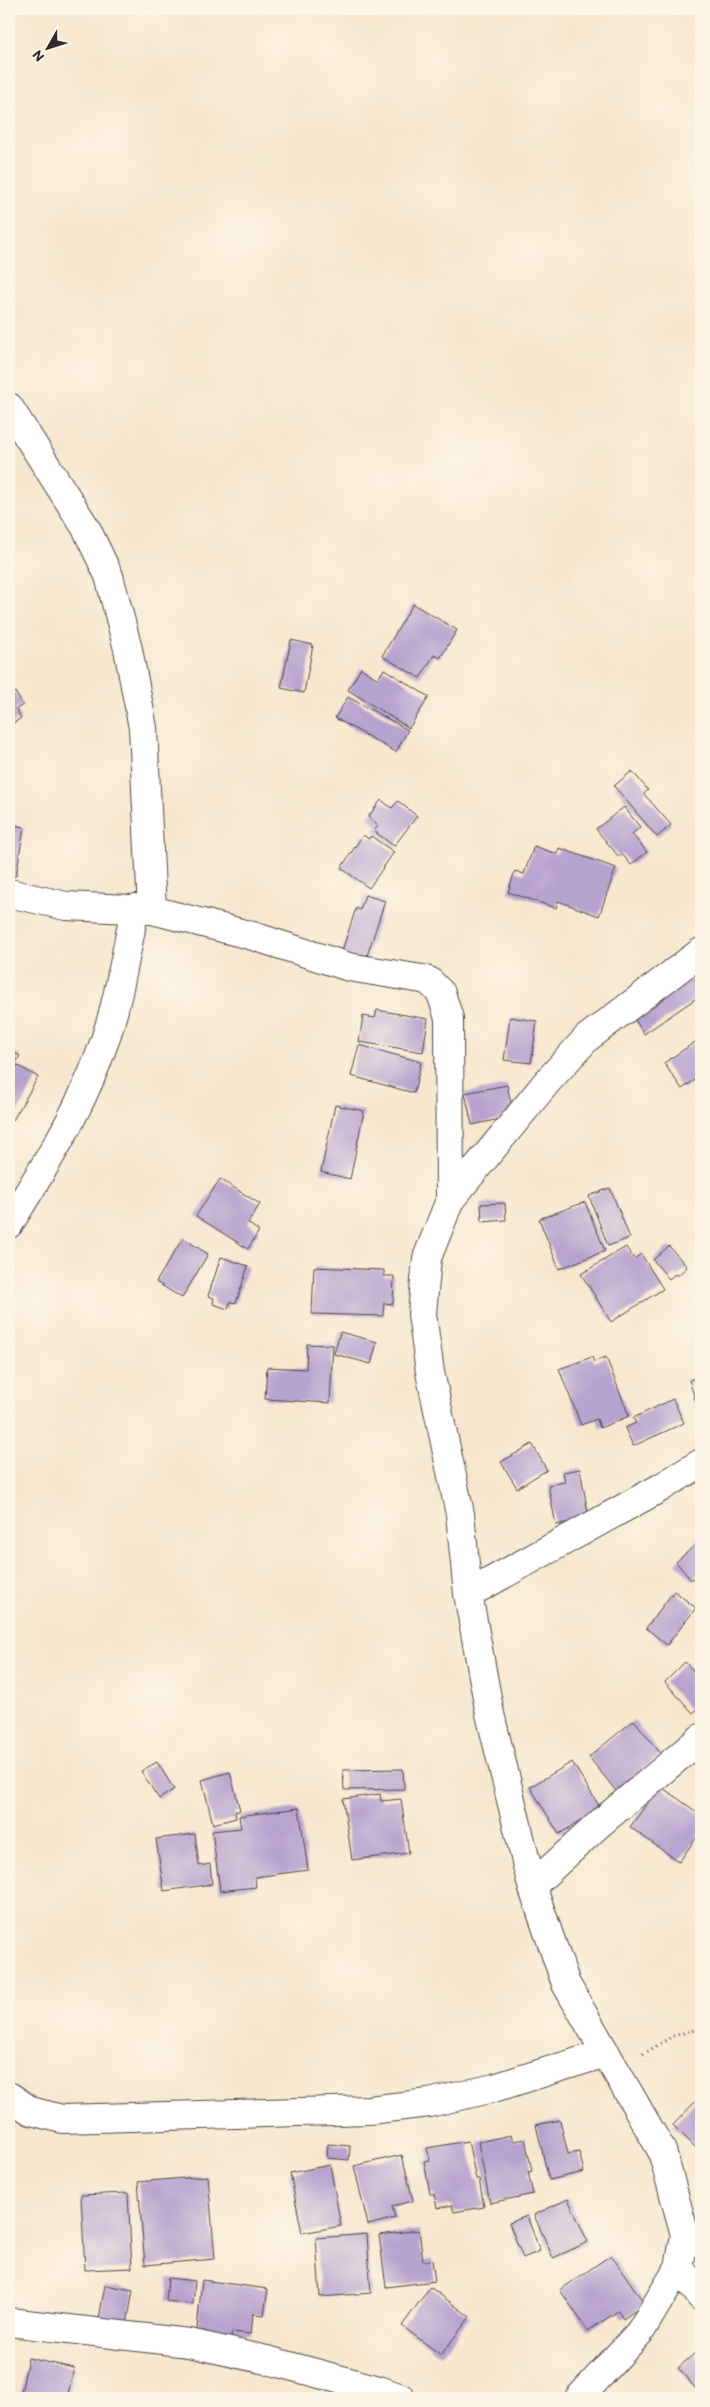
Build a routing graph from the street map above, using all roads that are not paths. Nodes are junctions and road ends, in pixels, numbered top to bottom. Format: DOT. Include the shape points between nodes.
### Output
graph roads {
  1 [pos="9,407"];
  2 [pos="9,893"];
  3 [pos="144,909"];
  4 [pos="701,952"];
  5 [pos="450,1200"];
  6 [pos="9,1224"];
  7 [pos="701,1463"];
  8 [pos="468,1594"];
  9 [pos="701,1738"];
  10 [pos="532,1886"];
  11 [pos="611,2062"];
  12 [pos="9,2096"];
  13 [pos="693,2228"];
  14 [pos="679,2267"];
  15 [pos="701,2297"];
  16 [pos="9,2322"];
  17 [pos="401,2398"];
  18 [pos="580,2398"];
  1 -- 3 [label="street" via="86,528 109,576 143,728"];
  2 -- 3 [label="street" via="66,906"];
  3 -- 5 [label="street" via="252,936 349,967 422,979 434,985 445,1002 449,1018"];
  3 -- 6 [label="street" via="87,1087 56,1149"];
  4 -- 5 [label="street" via="587,1038"];
  5 -- 8 [label="street" via="427,1258 422,1314 430,1372 460,1514"];
  7 -- 8 [label="street"];
  8 -- 10 [label="street" via="490,1714"];
  9 -- 10 [label="street"];
  10 -- 11 [label="street" via="566,1984"];
  11 -- 12 [label="street" via="429,2103 369,2110 62,2119 31,2111"];
  11 -- 13 [label="street" via="662,2151"];
  13 -- 14 [label="street"];
  14 -- 15 [label="street"];
  14 -- 18 [label="street" via="640,2332"];
  16 -- 17 [label="street" via="189,2343 271,2361"];
}
